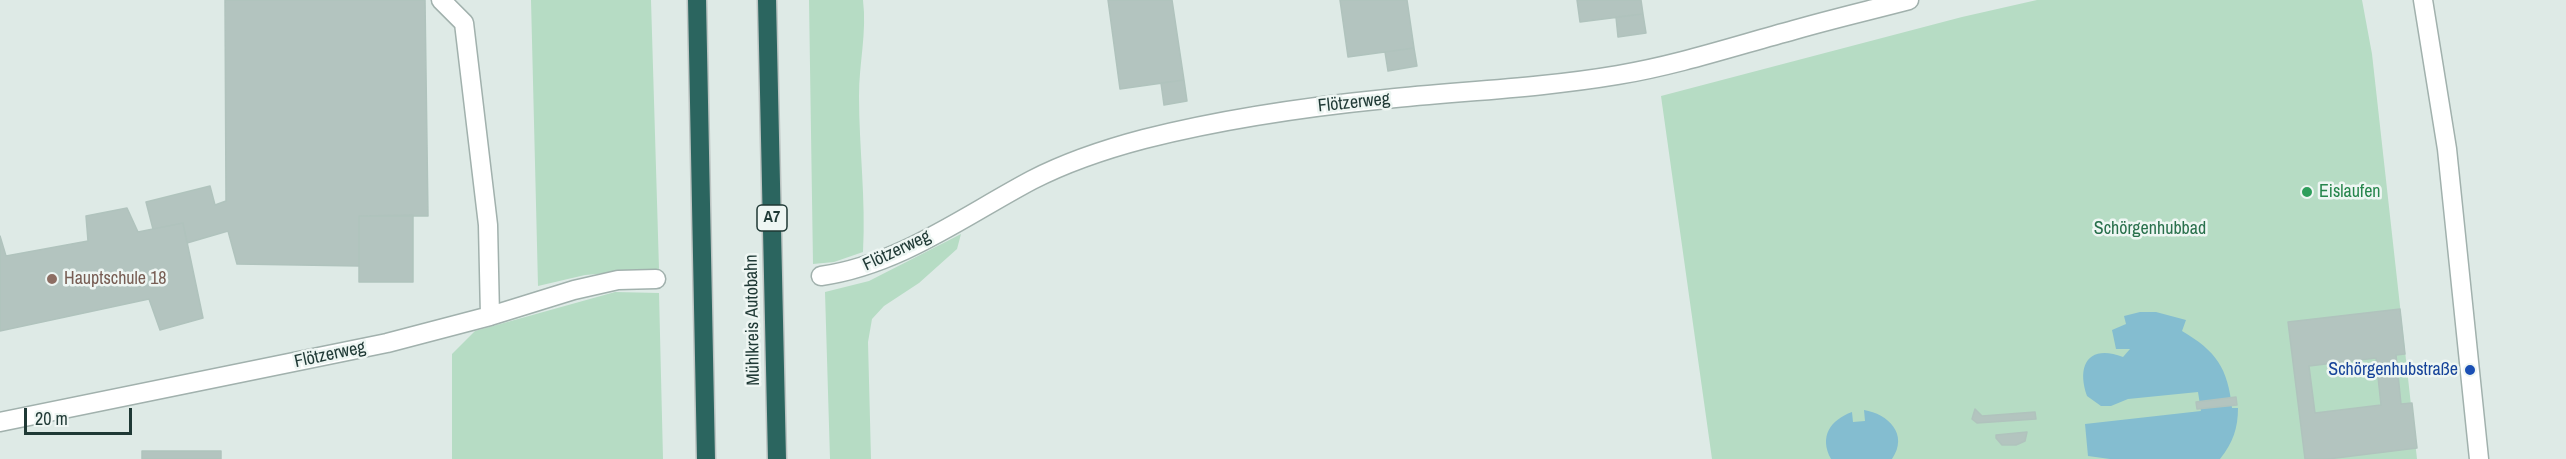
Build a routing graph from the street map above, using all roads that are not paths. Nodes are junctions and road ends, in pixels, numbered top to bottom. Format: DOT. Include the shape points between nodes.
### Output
graph roads {
  1 [pos="441,0"];
  2 [pos="697,0"];
  3 [pos="767,0"];
  4 [pos="1909,0"];
  5 [pos="2423,0"];
  6 [pos="821,276"];
  7 [pos="656,279"];
  8 [pos="490,316"];
  9 [pos="0,422"];
  10 [pos="706,459"];
  11 [pos="777,459"];
  12 [pos="2479,459"];
  1 -- 8 [label="street" via="464,22 488,225"];
  2 -- 10 [label="highway"];
  3 -- 11 [label="highway, Mühlkreis Autobahn / A7"];
  4 -- 6 [label="street, Flötzerweg" via="1687,62 1617,75 1313,107 1161,135 1103,150 1036,178 894,256 851,272"];
  5 -- 12 [label="street" via="2447,149"];
  7 -- 8 [label="street, Flötzerweg" via="618,280"];
  8 -- 9 [label="street, Flötzerweg" via="387,343"];
}
